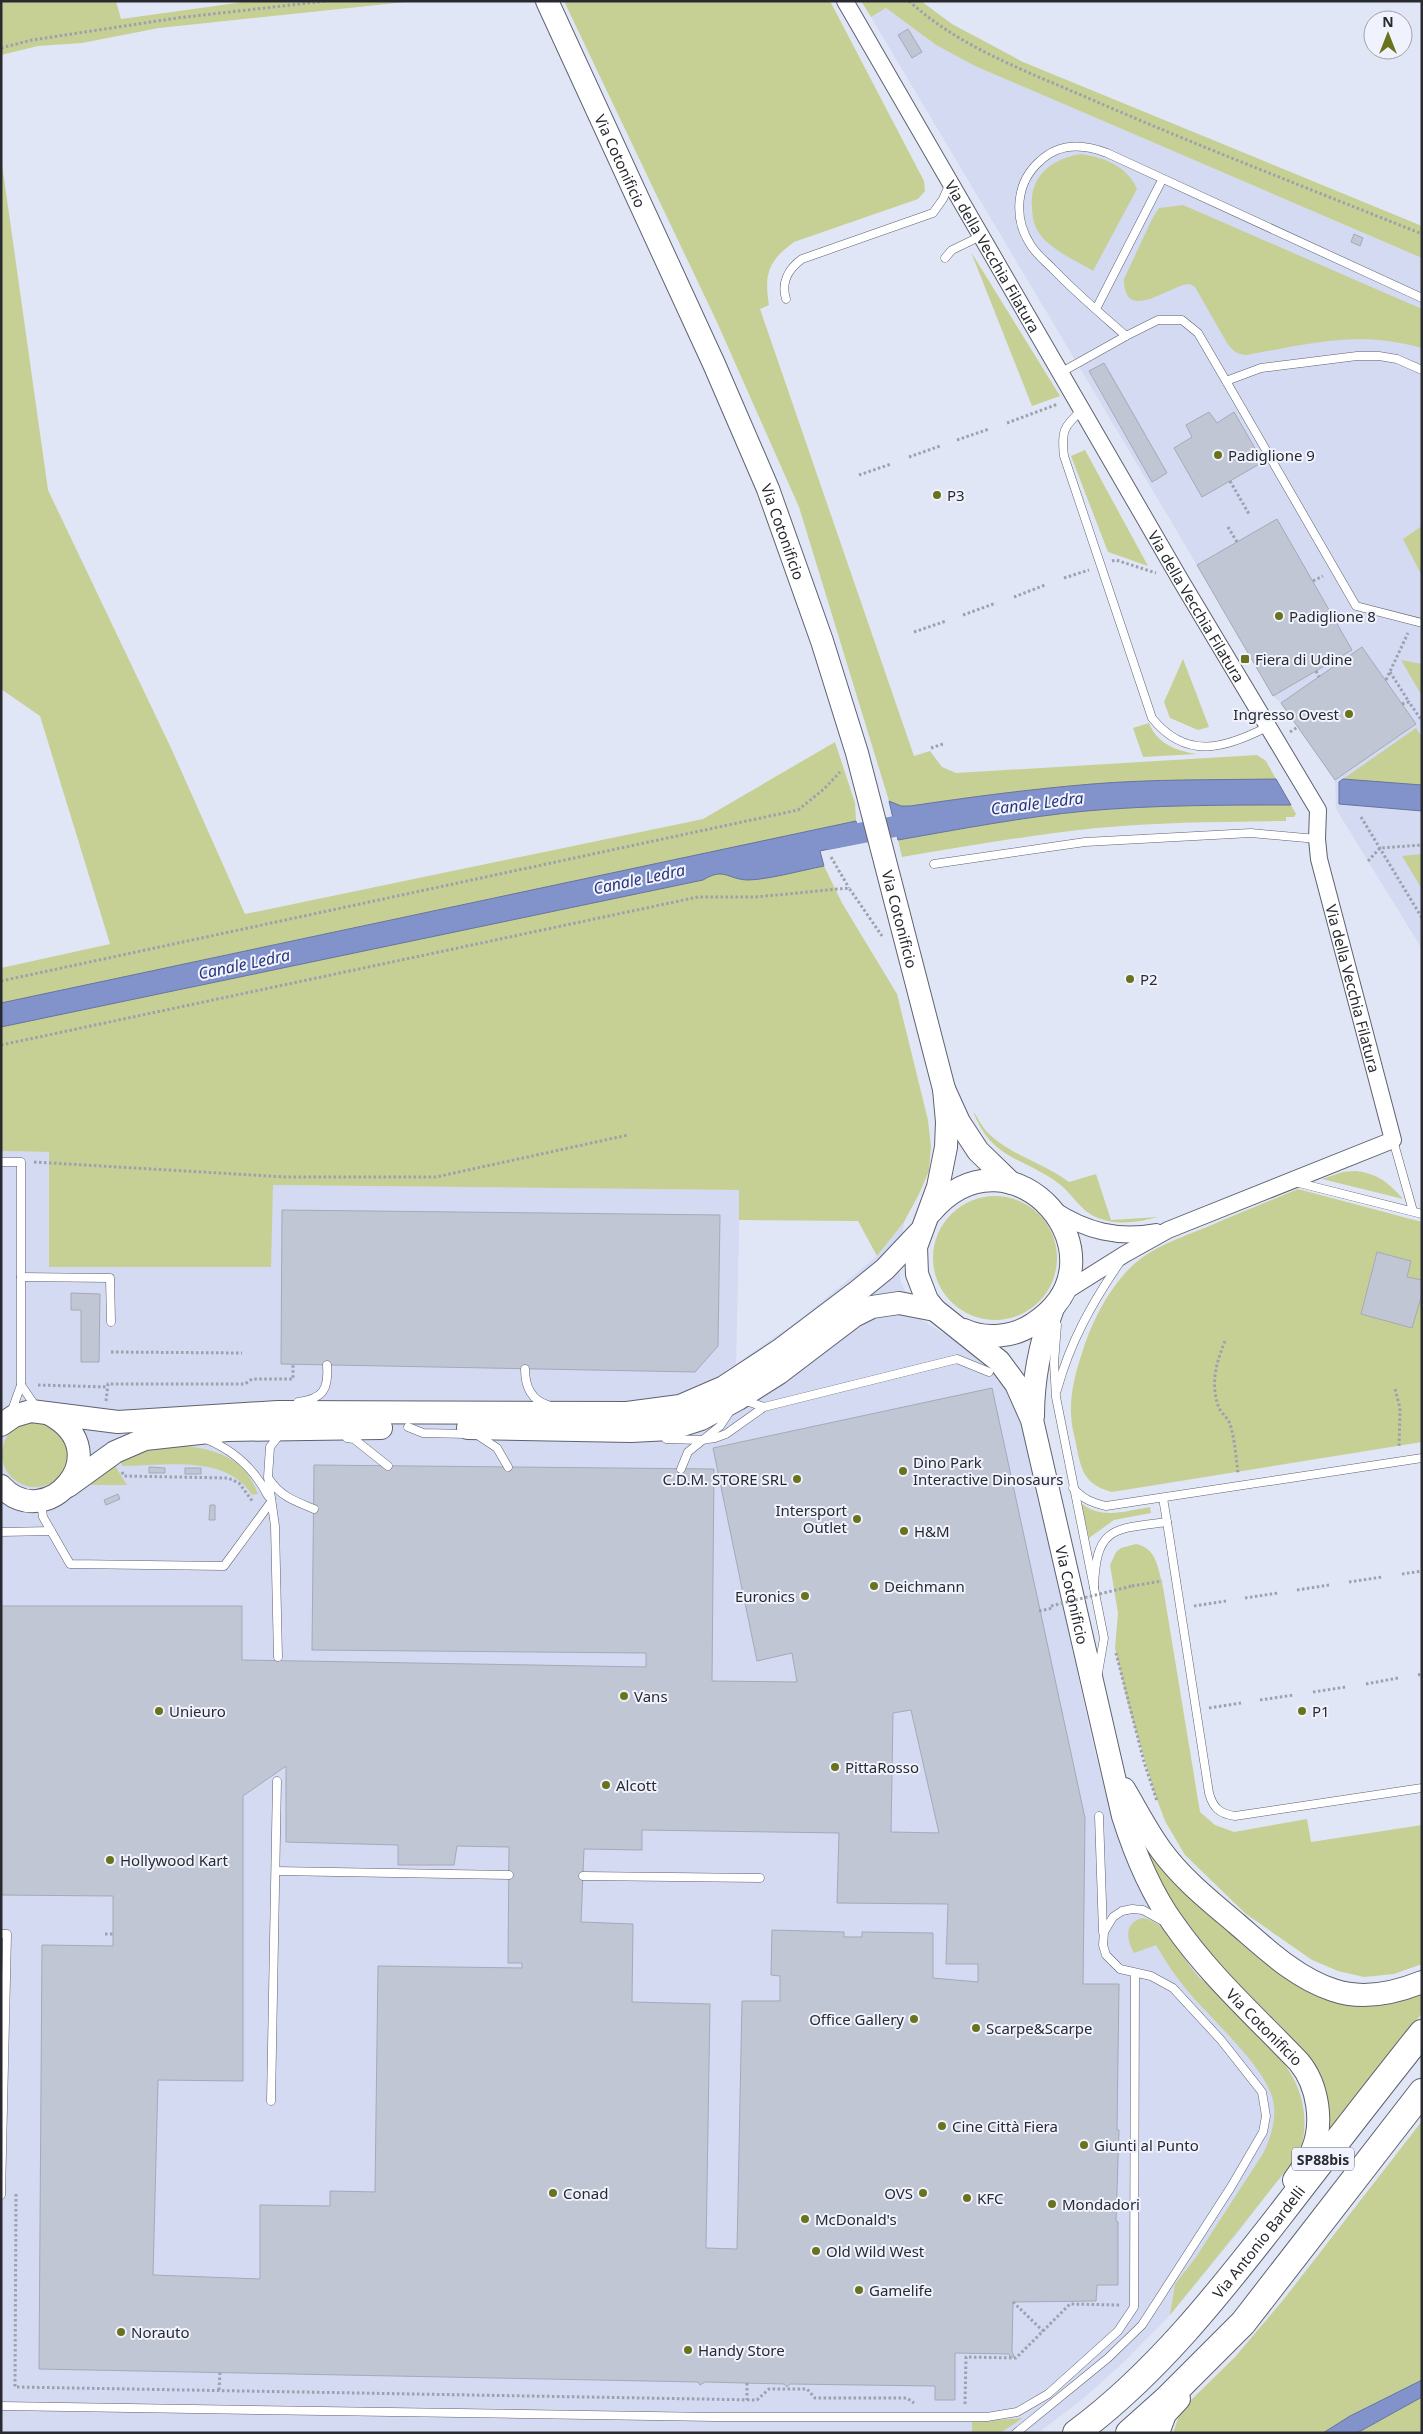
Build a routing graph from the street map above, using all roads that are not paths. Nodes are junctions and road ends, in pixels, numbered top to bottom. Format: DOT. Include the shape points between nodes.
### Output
graph roads {
  1 [pos="547,1"];
  2 [pos="845,1"];
  3 [pos="1162,180"];
  4 [pos="951,181"];
  5 [pos="981,236"];
  6 [pos="945,258"];
  7 [pos="1422,298"];
  8 [pos="786,299"];
  9 [pos="1096,309"];
  10 [pos="1126,336"];
  11 [pos="1422,370"];
  12 [pos="1060,372"];
  13 [pos="1226,381"];
  14 [pos="1079,404"];
  15 [pos="1418,622"];
  16 [pos="1267,727"];
  17 [pos="1317,839"];
  18 [pos="934,864"];
  19 [pos="944,1089"];
  20 [pos="1393,1140"];
  21 [pos="1,1162"];
  22 [pos="1291,1181"];
  23 [pos="1011,1183"];
  24 [pos="1053,1209"];
  25 [pos="1413,1211"];
  26 [pos="1422,1214"];
  27 [pos="924,1224"];
  28 [pos="1168,1230"];
  29 [pos="1125,1254"];
  30 [pos="21,1277"];
  31 [pos="1058,1301"];
  32 [pos="935,1310"];
  33 [pos="111,1322"];
  34 [pos="953,1325"];
  35 [pos="327,1365"];
  36 [pos="525,1369"];
  37 [pos="989,1372"];
  38 [pos="21,1385"];
  39 [pos="1056,1397"];
  40 [pos="738,1399"];
  41 [pos="288,1402"];
  42 [pos="252,1403"];
  43 [pos="764,1407"];
  44 [pos="45,1413"];
  45 [pos="627,1413"];
  46 [pos="226,1414"];
  47 [pos="1032,1420"];
  48 [pos="3,1422"];
  49 [pos="408,1427"];
  50 [pos="289,1429"];
  51 [pos="559,1430"];
  52 [pos="188,1433"];
  53 [pos="329,1435"];
  54 [pos="701,1440"];
  55 [pos="1422,1458"];
  56 [pos="388,1466"];
  57 [pos="508,1467"];
  58 [pos="681,1469"];
  59 [pos="268,1477"];
  60 [pos="68,1486"];
  61 [pos="1072,1486"];
  62 [pos="6,1492"];
  63 [pos="1163,1498"];
  64 [pos="40,1500"];
  65 [pos="271,1502"];
  66 [pos="314,1509"];
  67 [pos="1167,1522"];
  68 [pos="1,1532"];
  69 [pos="51,1532"];
  70 [pos="1094,1588"];
  71 [pos="278,1657"];
  72 [pos="1094,1693"];
  73 [pos="1114,1770"];
  74 [pos="277,1780"];
  75 [pos="1422,1788"];
  76 [pos="1099,1816"];
  77 [pos="276,1872"];
  78 [pos="509,1875"];
  79 [pos="583,1876"];
  80 [pos="760,1878"];
  81 [pos="1,1934"];
  82 [pos="1103,1939"];
  83 [pos="1194,1951"];
  84 [pos="1135,1972"];
  85 [pos="1422,1982"];
  86 [pos="3,1984"];
  87 [pos="1422,2032"];
  88 [pos="1422,2092"];
  89 [pos="271,2101"];
  90 [pos="1,2195"];
  91 [pos="1225,2285"];
  92 [pos="1243,2323"];
  93 [pos="1,2406"];
  94 [pos="1016,2433"];
  95 [pos="1076,2433"];
  96 [pos="1129,2433"];
  97 [pos="1158,2433"];
  1 -- 19 [label="street, Via Cotonificio" via="768,489 822,641 857,754"];
  2 -- 4 [label="street, Via della Vecchia Filatura"];
  3 -- 7 [label="lane"];
  3 -- 9 [label="lane"];
  3 -- 9 [label="lane" via="1107,153 1077,145 1043,157 1026,176 1019,210 1024,233 1059,276"];
  4 -- 5 [label="street, Via della Vecchia Filatura"];
  4 -- 8 [label="lane" via="933,213 796,264 785,279"];
  5 -- 6 [label="lane" via="952,250"];
  5 -- 12 [label="street, Via della Vecchia Filatura"];
  9 -- 10 [label="lane"];
  10 -- 12 [label="lane"];
  10 -- 13 [label="lane" via="1158,320 1182,320 1198,333"];
  11 -- 13 [label="lane" via="1397,359 1357,356 1261,368"];
  12 -- 14 [label="street, Via della Vecchia Filatura"];
  13 -- 15 [label="lane" via="1356,606"];
  14 -- 16 [label="street, Via della Vecchia Filatura"];
  14 -- 16 [label="lane" via="1066,424 1062,439 1064,456 1152,718 1178,742 1200,746 1236,741"];
  16 -- 17 [label="street, Via della Vecchia Filatura" via="1318,810"];
  17 -- 18 [label="lane" via="1251,833 1085,842"];
  17 -- 20 [label="street, Via della Vecchia Filatura" via="1334,917"];
  19 -- 23 [label="street, Via Cotonificio" via="959,1122 978,1151"];
  19 -- 27 [label="street, Via Cotonificio" via="946,1146 938,1187"];
  20 -- 22 [label="street"];
  20 -- 25 [label="lane"];
  21 -- 30 [label="lane" via="21,1162"];
  22 -- 25 [label="lane"];
  22 -- 28 [label="street"];
  23 -- 24 [label="street, Via Cotonificio" via="1034,1192"];
  23 -- 27 [label="street, Via Cotonificio" via="980,1182 965,1186 951,1193"];
  24 -- 28 [label="street" via="1071,1221 1099,1232 1142,1235"];
  24 -- 31 [label="street, Via Cotonificio" via="1066,1232 1071,1259 1069,1276"];
  25 -- 26 [label="lane"];
  27 -- 32 [label="street, Via Cotonificio" via="915,1260 924,1293"];
  27 -- 45 [label="street" via="885,1269 865,1286 780,1350 724,1387 680,1406"];
  28 -- 29 [label="street"];
  29 -- 31 [label="street"];
  29 -- 39 [label="lane" via="1077,1333"];
  30 -- 33 [label="lane" via="110,1278"];
  30 -- 38 [label="lane"];
  31 -- 34 [label="street, Via Cotonificio" via="1028,1328 1006,1334 983,1336"];
  31 -- 39 [label="lane" via="1054,1363"];
  31 -- 47 [label="street, Via Cotonificio" via="1042,1338"];
  32 -- 34 [label="street, Via Cotonificio"];
  32 -- 40 [label="street" via="899,1303 872,1307 854,1316 779,1373"];
  34 -- 47 [label="street, Via Cotonificio" via="999,1361 1016,1384"];
  35 -- 41 [label="lane" via="328,1382 321,1394 307,1401"];
  36 -- 45 [label="lane" via="528,1390 542,1403 568,1409"];
  37 -- 43 [label="lane" via="957,1359"];
  38 -- 44 [label="lane"];
  38 -- 48 [label="lane" via="19,1396"];
  39 -- 61 [label="lane"];
  40 -- 43 [label="lane"];
  40 -- 51 [label="street" via="701,1419 670,1429"];
  40 -- 54 [label="lane" via="720,1426"];
  42 -- 46 [label="lane"];
  43 -- 54 [label="lane" via="726,1434"];
  44 -- 46 [label="street" via="118,1422"];
  44 -- 48 [label="street" via="21,1413"];
  44 -- 60 [label="street" via="62,1421 78,1445 76,1473"];
  45 -- 46 [label="street"];
  47 -- 72 [label="street, Via Cotonificio"];
  49 -- 51 [label="street"];
  49 -- 53 [label="street"];
  49 -- 57 [label="lane" via="423,1433 479,1436 497,1448"];
  50 -- 52 [label="street"];
  50 -- 53 [label="street"];
  50 -- 59 [label="lane" via="275,1438 270,1447"];
  51 -- 54 [label="lane" via="572,1436"];
  52 -- 60 [label="street" via="130,1444"];
  52 -- 65 [label="lane" via="210,1440 241,1460"];
  53 -- 56 [label="lane" via="354,1438"];
  54 -- 58 [label="lane" via="688,1452"];
  55 -- 63 [label="lane"];
  59 -- 65 [label="lane"];
  59 -- 66 [label="lane" via="280,1493"];
  60 -- 64 [label="street" via="59,1494"];
  61 -- 63 [label="lane" via="1092,1503 1106,1506"];
  61 -- 70 [label="lane"];
  62 -- 64 [label="street"];
  63 -- 67 [label="lane"];
  64 -- 69 [label="lane" via="43,1517"];
  65 -- 69 [label="lane" via="224,1566 70,1564"];
  65 -- 71 [label="lane" via="277,1558"];
  67 -- 70 [label="lane" via="1126,1528 1103,1540 1095,1562"];
  67 -- 75 [label="lane" via="1209,1793 1216,1810 1235,1816"];
  68 -- 69 [label="lane"];
  70 -- 72 [label="lane" via="1104,1638"];
  72 -- 73 [label="street, Via Cotonificio"];
  73 -- 83 [label="street, Via Cotonificio" via="1123,1816 1138,1860 1172,1923"];
  73 -- 85 [label="street, Via Cotonificio" via="1161,1851 1188,1883 1289,1967 1334,1991 1356,1994 1394,1992"];
  74 -- 77 [label="lane"];
  76 -- 82 [label="lane"];
  77 -- 78 [label="lane"];
  77 -- 89 [label="lane"];
  79 -- 80 [label="lane"];
  81 -- 86 [label="lane" via="6,1934"];
  82 -- 83 [label="lane" via="1113,1917 1122,1911 1138,1909 1152,1913"];
  82 -- 84 [label="lane" via="1106,1955 1111,1961 1120,1969"];
  83 -- 91 [label="street, Via Cotonificio" via="1303,2067 1311,2082 1318,2118 1312,2151 1237,2258"];
  84 -- 93 [label="lane" via="1134,2308 1118,2331 1067,2378 1021,2410 974,2418 715,2417"];
  84 -- 94 [label="lane" via="1151,1976 1173,1988 1257,2084 1265,2100 1263,2132 1142,2325 1108,2358"];
  86 -- 90 [label="lane"];
  87 -- 91 [label="main road, Via Antonio Bardelli / SP88bis"];
  88 -- 92 [label="main road, SP88bis"];
  91 -- 95 [label="main road, Via Antonio Bardelli / SP88bis" via="1140,2376"];
  92 -- 96 [label="main road, SP88bis"];
  92 -- 97 [label="street" via="1235,2341 1165,2414"];
}
